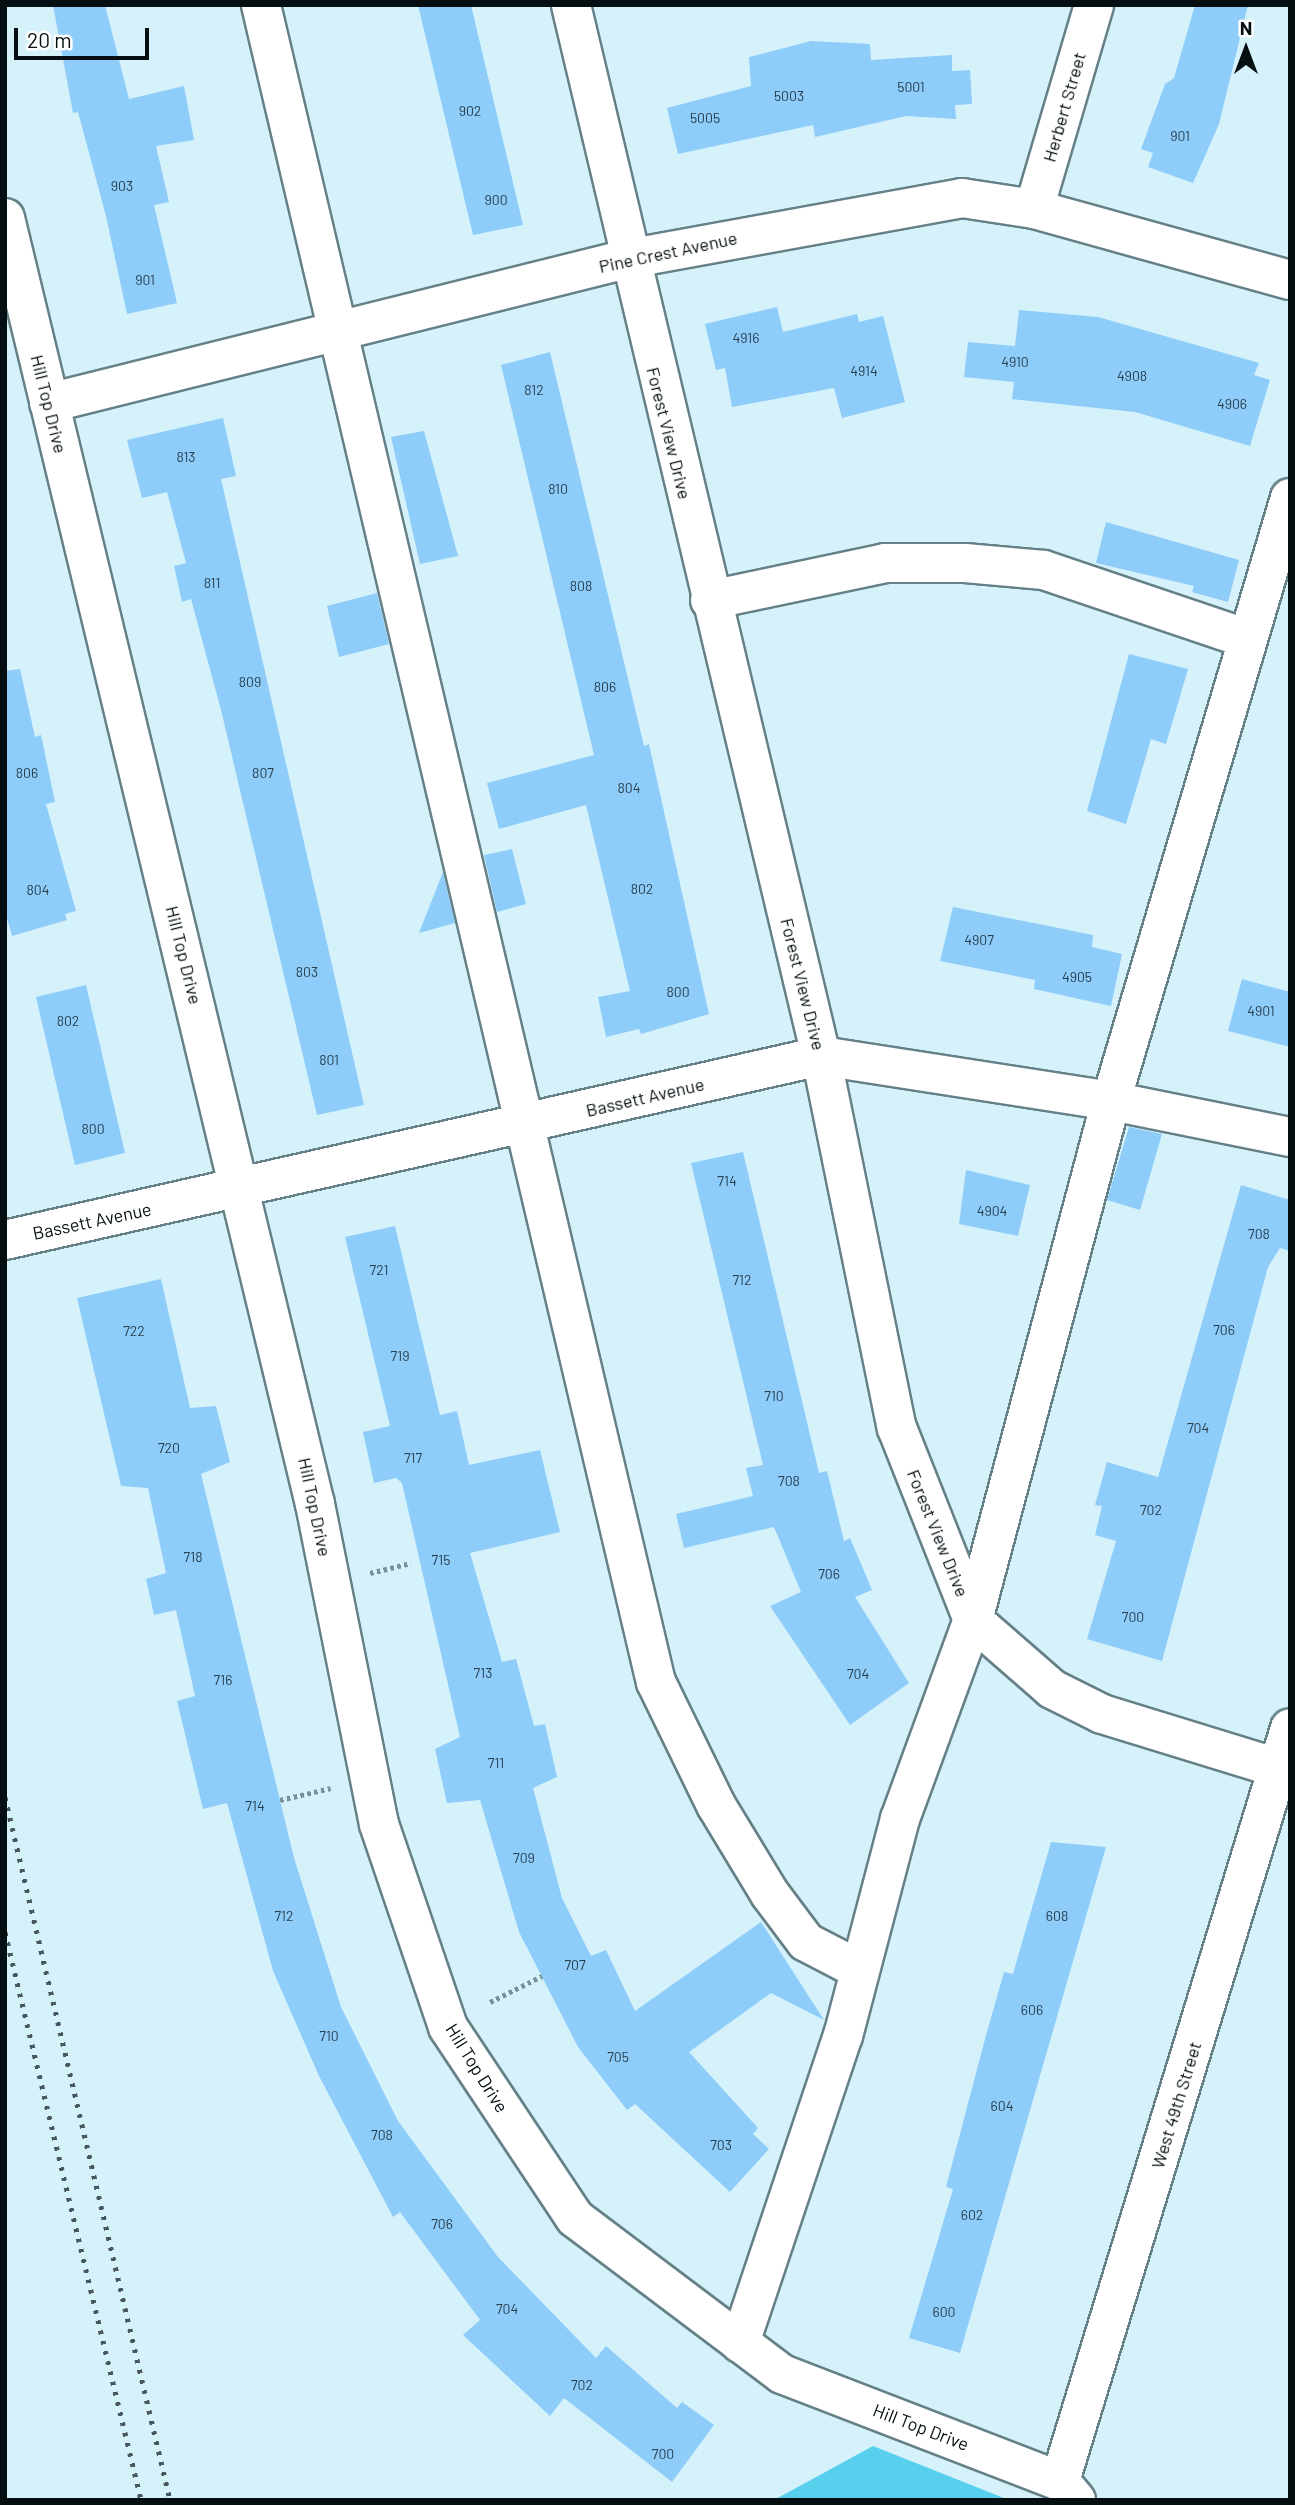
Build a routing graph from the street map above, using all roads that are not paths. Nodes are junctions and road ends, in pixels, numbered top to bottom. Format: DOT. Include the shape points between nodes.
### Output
graph roads {
  1 [pos="261,5"];
  2 [pos="571,5"];
  3 [pos="1094,5"];
  4 [pos="1034,209"];
  5 [pos="5,218"];
  6 [pos="627,259"];
  7 [pos="1290,280"];
  8 [pos="336,331"];
  9 [pos="49,403"];
  10 [pos="1290,498"];
  11 [pos="710,600"];
  12 [pos="1248,639"];
  13 [pos="821,1056"];
  14 [pos="1111,1101"];
  15 [pos="524,1125"];
  16 [pos="1290,1137"];
  17 [pos="241,1188"];
  18 [pos="5,1240"];
  19 [pos="972,1620"];
  20 [pos="1290,1728"];
  21 [pos="1278,1768"];
  22 [pos="858,1969"];
  23 [pos="740,2343"];
  24 [pos="1068,2490"];
  1 -- 8 [label="street"];
  2 -- 6 [label="street, Forest View Drive"];
  3 -- 4 [label="street, Herbert Street"];
  4 -- 6 [label="street, Pine Crest Avenue" via="962,198"];
  4 -- 7 [label="street, Pine Crest Avenue"];
  5 -- 9 [label="street, Hill Top Drive"];
  6 -- 8 [label="street, Pine Crest Avenue"];
  6 -- 11 [label="street, Forest View Drive"];
  8 -- 9 [label="street, Pine Crest Avenue"];
  8 -- 15 [label="street"];
  9 -- 17 [label="street, Hill Top Drive"];
  10 -- 12 [label="street"];
  11 -- 12 [label="street" via="885,564 965,563 1044,570"];
  11 -- 13 [label="street, Forest View Drive"];
  12 -- 14 [label="street"];
  13 -- 14 [label="street, Bassett Avenue"];
  13 -- 15 [label="street, Bassett Avenue"];
  13 -- 19 [label="street, Forest View Drive" via="897,1428"];
  14 -- 16 [label="street, Bassett Avenue"];
  14 -- 19 [label="street"];
  15 -- 17 [label="street, Bassett Avenue"];
  15 -- 22 [label="street" via="656,1682 716,1805 770,1894 806,1942"];
  17 -- 18 [label="street, Bassett Avenue"];
  17 -- 23 [label="street, Hill Top Drive" via="315,1504 379,1824 449,2027 575,2218"];
  19 -- 21 [label="street, Forest View Drive" via="1052,1689 1102,1714"];
  19 -- 22 [label="street" via="900,1819"];
  20 -- 21 [label="street, West 49th Street"];
  21 -- 24 [label="street, West 49th Street"];
  22 -- 23 [label="street" via="843,2036"];
  23 -- 24 [label="street, Hill Top Drive" via="782,2374"];
}
